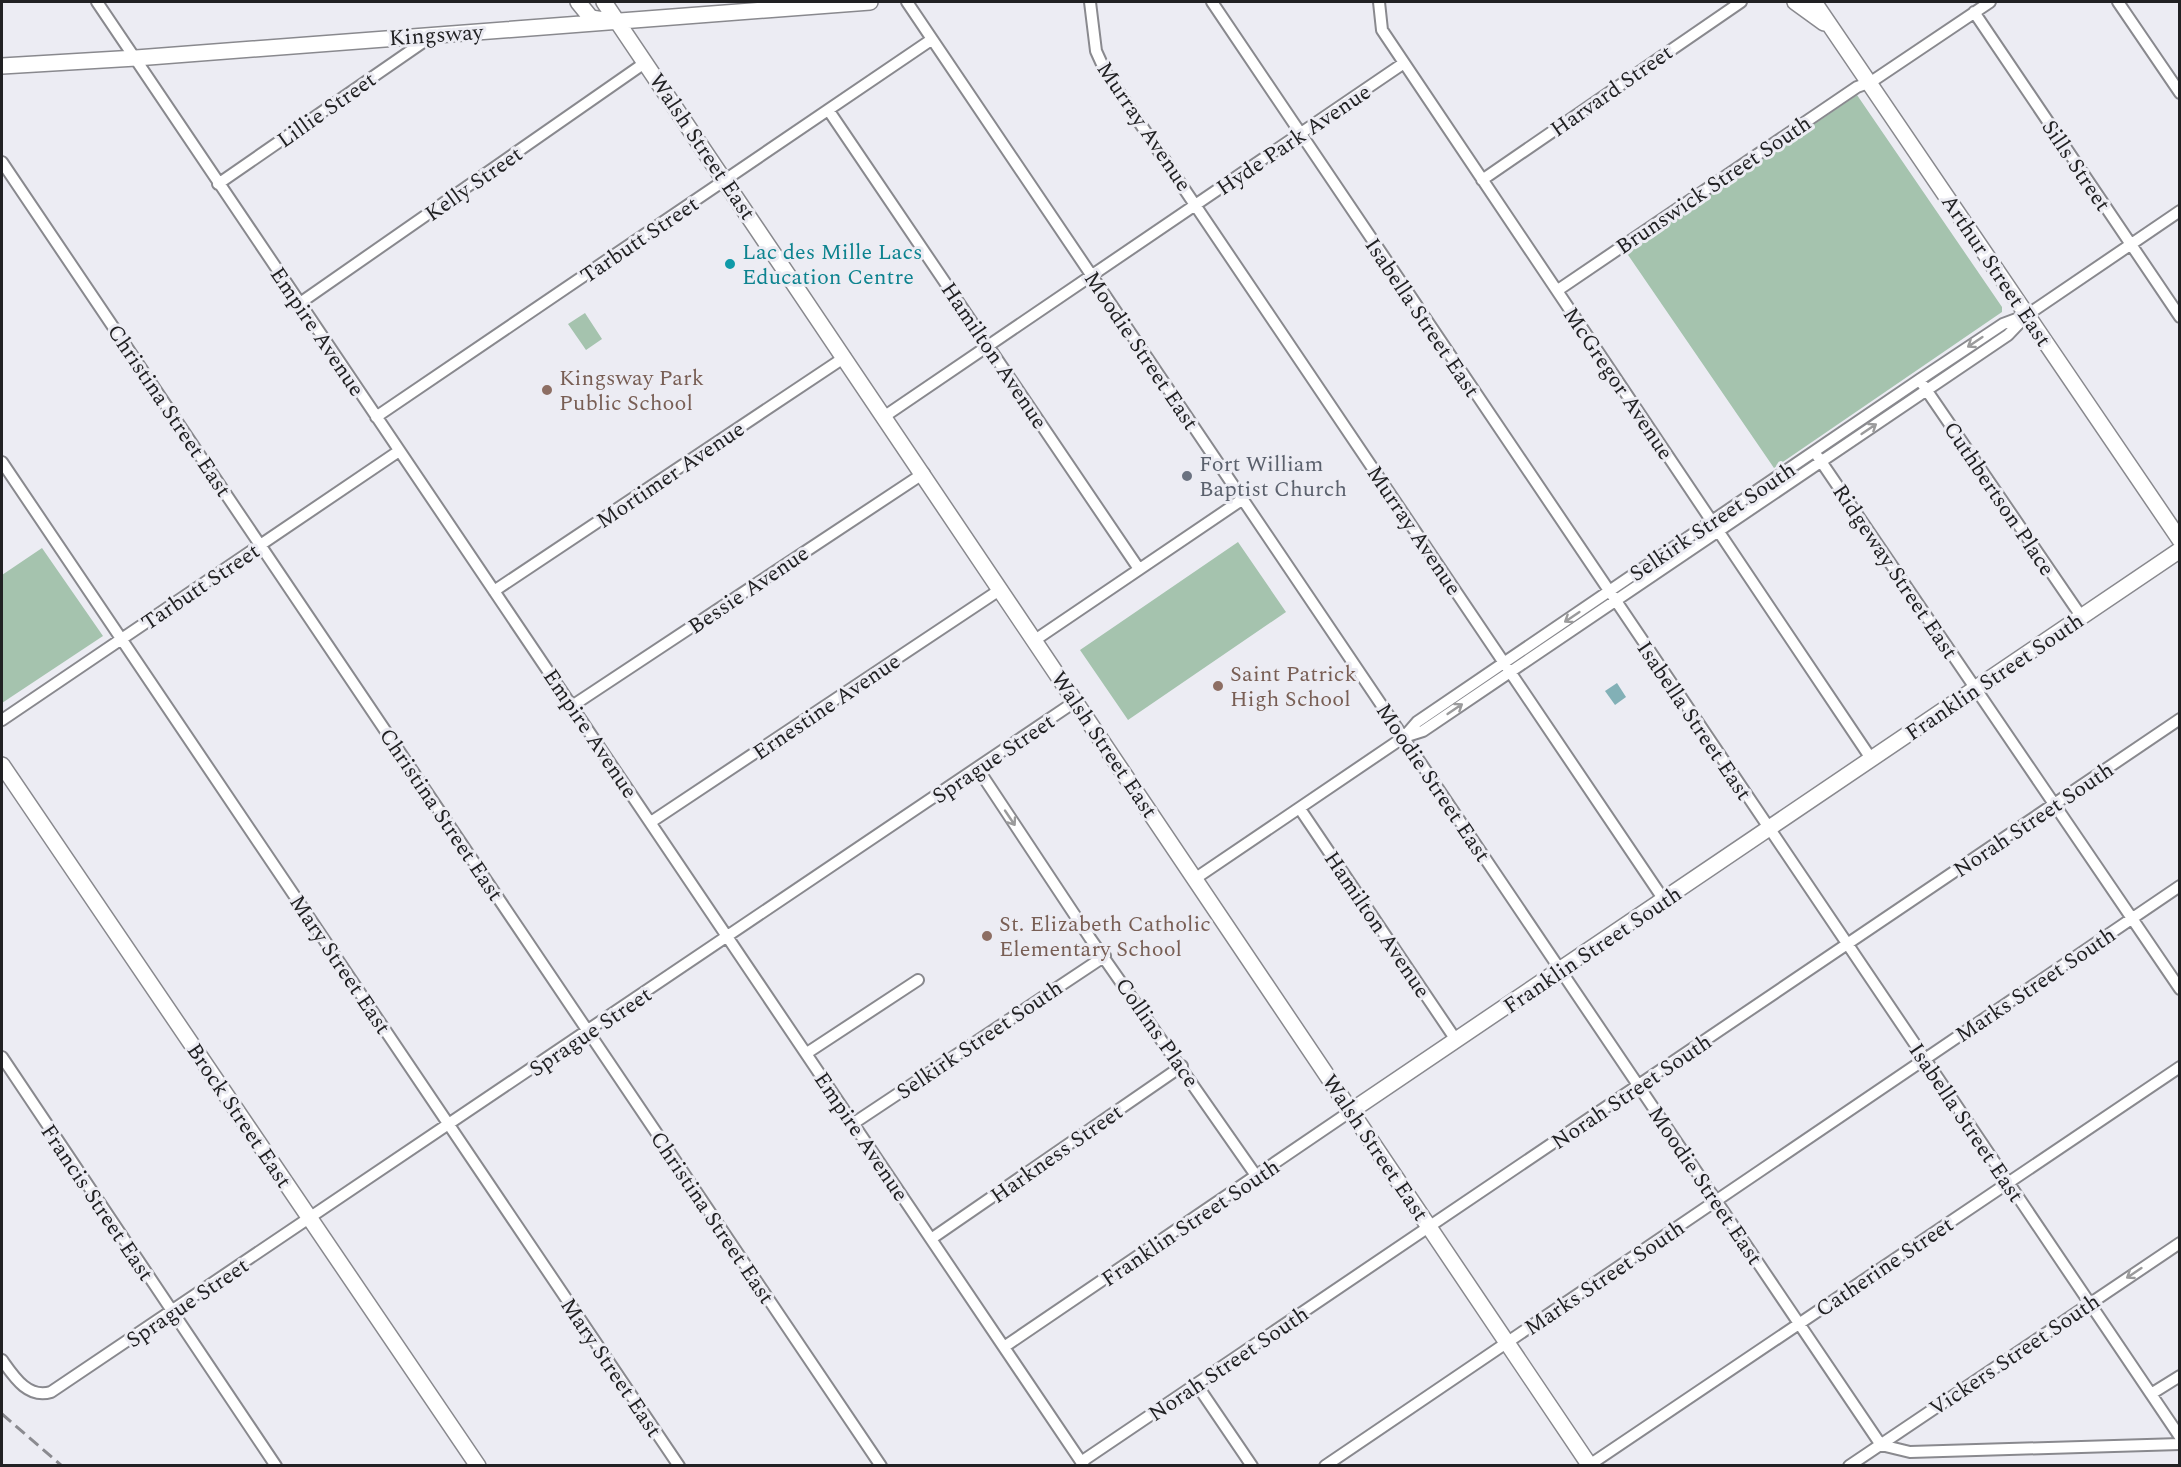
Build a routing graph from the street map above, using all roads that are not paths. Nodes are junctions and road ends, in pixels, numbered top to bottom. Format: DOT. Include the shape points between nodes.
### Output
graph roads {
  1 [pos="97,2"];
  2 [pos="578,2"];
  3 [pos="604,2"];
  4 [pos="870,2"];
  5 [pos="907,2"];
  6 [pos="1090,2"];
  7 [pos="1212,2"];
  8 [pos="1379,2"];
  9 [pos="1741,2"];
  10 [pos="1795,2"];
  11 [pos="1814,2"];
  12 [pos="1990,2"];
  13 [pos="2118,2"];
  14 [pos="1974,12"];
  15 [pos="619,22"];
  16 [pos="1837,32"];
  17 [pos="434,34"];
  18 [pos="931,39"];
  19 [pos="136,58"];
  20 [pos="646,62"];
  21 [pos="1404,63"];
  22 [pos="2,66"];
  23 [pos="1871,82"];
  24 [pos="2180,93"];
  25 [pos="829,111"];
  26 [pos="1300,135"];
  27 [pos="2,162"];
  28 [pos="726,180"];
  29 [pos="1482,180"];
  30 [pos="218,184"];
  31 [pos="1197,205"];
  32 [pos="2180,211"];
  33 [pos="2130,244"];
  34 [pos="1092,276"];
  35 [pos="1558,290"];
  36 [pos="300,303"];
  37 [pos="2027,315"];
  38 [pos="2180,317"];
  39 [pos="989,346"];
  40 [pos="846,357"];
  41 [pos="1919,380"];
  42 [pos="1926,390"];
  43 [pos="885,416"];
  44 [pos="376,417"];
  45 [pos="399,451"];
  46 [pos="1814,452"];
  47 [pos="2,462"];
  48 [pos="1821,462"];
  49 [pos="924,473"];
  50 [pos="1243,499"];
  51 [pos="1715,526"];
  52 [pos="2180,540"];
  53 [pos="262,544"];
  54 [pos="2180,550"];
  55 [pos="1139,569"];
  56 [pos="1001,589"];
  57 [pos="494,591"];
  58 [pos="1611,597"];
  59 [pos="2081,616"];
  60 [pos="121,640"];
  61 [pos="1035,640"];
  62 [pos="1507,667"];
  63 [pos="1976,689"];
  64 [pos="1076,701"];
  65 [pos="572,706"];
  66 [pos="2180,719"];
  67 [pos="2,720"];
  68 [pos="1404,737"];
  69 [pos="1872,760"];
  70 [pos="2,765"];
  71 [pos="978,769"];
  72 [pos="2054,805"];
  73 [pos="1300,809"];
  74 [pos="651,822"];
  75 [pos="1770,829"];
  76 [pos="1196,878"];
  77 [pos="2180,886"];
  78 [pos="1664,900"];
  79 [pos="2132,918"];
  80 [pos="728,937"];
  81 [pos="1847,945"];
  82 [pos="1105,956"];
  83 [pos="1561,971"];
  84 [pos="918,980"];
  85 [pos="2180,989"];
  86 [pos="589,1032"];
  87 [pos="1456,1040"];
  88 [pos="807,1053"];
  89 [pos="2,1057"];
  90 [pos="1925,1060"];
  91 [pos="1182,1066"];
  92 [pos="2180,1067"];
  93 [pos="1640,1086"];
  94 [pos="1351,1111"];
  95 [pos="854,1122"];
  96 [pos="450,1125"];
  97 [pos="1257,1177"];
  98 [pos="2008,1182"];
  99 [pos="1716,1201"];
  100 [pos="311,1219"];
  101 [pos="1429,1226"];
  102 [pos="931,1239"];
  103 [pos="2180,1243"];
  104 [pos="2090,1304"];
  105 [pos="172,1312"];
  106 [pos="1799,1324"];
  107 [pos="1508,1342"];
  108 [pos="1004,1347"];
  109 [pos="2,1360"];
  110 [pos="2180,1376"];
  111 [pos="1197,1385"];
  112 [pos="2151,1394"];
  113 [pos="2180,1437"];
  114 [pos="2180,1444"];
  115 [pos="1881,1445"];
  116 [pos="1083,1464"];
  117 [pos="1589,1465"];
  118 [pos="276,1466"];
  119 [pos="478,1466"];
  120 [pos="679,1466"];
  121 [pos="881,1466"];
  122 [pos="1252,1466"];
  123 [pos="1325,1466"];
  124 [pos="1849,1466"];
  1 -- 19 [label="street, Empire Avenue"];
  2 -- 15 [label="street" via="591,18"];
  3 -- 15 [label="street, Walsh Street East"];
  4 -- 15 [label="street, Kingsway"];
  5 -- 18 [label="street, Moodie Street East"];
  6 -- 31 [label="street, Murray Avenue" via="1096,51 1106,74"];
  7 -- 26 [label="street, Isabella Street East"];
  8 -- 21 [label="street, McGregor Avenue" via="1382,30"];
  9 -- 29 [label="street, Harvard Street"];
  10 -- 16 [label="street"];
  11 -- 16 [label="street, Arthur Street East"];
  12 -- 14 [label="street, Brunswick Street South"];
  13 -- 24 [label="street"];
  14 -- 23 [label="street, Brunswick Street South"];
  14 -- 33 [label="street, Sills Street"];
  15 -- 17 [label="street, Kingsway"];
  15 -- 20 [label="street, Walsh Street East"];
  16 -- 23 [label="street, Arthur Street East"];
  17 -- 19 [label="street, Kingsway"];
  17 -- 30 [label="street, Lillie Street"];
  18 -- 25 [label="street, Tarbutt Street"];
  18 -- 34 [label="street, Moodie Street East"];
  19 -- 22 [label="street, Kingsway"];
  19 -- 30 [label="street, Empire Avenue"];
  20 -- 28 [label="street, Walsh Street East"];
  20 -- 36 [label="street, Kelly Street"];
  21 -- 26 [label="street, Hyde Park Avenue"];
  21 -- 29 [label="street, McGregor Avenue"];
  23 -- 35 [label="street, Brunswick Street South" via="1857,87"];
  23 -- 37 [label="street, Arthur Street East"];
  25 -- 28 [label="street, Tarbutt Street"];
  25 -- 39 [label="street, Hamilton Avenue"];
  26 -- 31 [label="street, Hyde Park Avenue"];
  26 -- 58 [label="street, Isabella Street East"];
  27 -- 53 [label="street, Christina Street East"];
  28 -- 40 [label="street, Walsh Street East"];
  28 -- 44 [label="street, Tarbutt Street"];
  29 -- 35 [label="street, McGregor Avenue"];
  30 -- 36 [label="street, Empire Avenue"];
  31 -- 34 [label="street, Hyde Park Avenue"];
  31 -- 62 [label="street, Murray Avenue"];
  32 -- 33 [label="street, Selkirk Street South"];
  33 -- 37 [label="street, Selkirk Street South"];
  33 -- 38 [label="street, Sills Street"];
  34 -- 39 [label="street, Hyde Park Avenue"];
  34 -- 50 [label="street, Moodie Street East"];
  35 -- 51 [label="street, McGregor Avenue"];
  36 -- 44 [label="street, Empire Avenue"];
  37 -- 41 [label="street, Selkirk Street South, one-way" via="2003,324"];
  37 -- 42 [label="street, Selkirk Street South" via="2008,335"];
  37 -- 52 [label="street, Arthur Street East"];
  39 -- 43 [label="street, Hyde Park Avenue"];
  39 -- 55 [label="street, Hamilton Avenue"];
  40 -- 43 [label="street, Walsh Street East"];
  40 -- 57 [label="street, Mortimer Avenue"];
  41 -- 42 [label="street, Cuthbertson Place"];
  41 -- 46 [label="street, Selkirk Street South"];
  48 -- 42 [label="street, Selkirk Street South, one-way"];
  42 -- 59 [label="street, Cuthbertson Place"];
  43 -- 49 [label="street, Walsh Street East"];
  44 -- 45 [label="street, Empire Avenue"];
  45 -- 53 [label="street, Tarbutt Street"];
  45 -- 57 [label="street, Empire Avenue"];
  46 -- 48 [label="street, Ridgeway Street East"];
  46 -- 51 [label="street, Selkirk Street South"];
  47 -- 60 [label="street, Mary Street East"];
  48 -- 51 [label="street, Selkirk Street South"];
  48 -- 63 [label="street, Ridgeway Street East"];
  49 -- 56 [label="street, Walsh Street East"];
  49 -- 65 [label="street, Bessie Avenue"];
  50 -- 55 [label="street"];
  50 -- 68 [label="street, Moodie Street East"];
  51 -- 58 [label="street, Selkirk Street South"];
  51 -- 69 [label="street, McGregor Avenue"];
  53 -- 60 [label="street, Tarbutt Street"];
  53 -- 86 [label="street, Christina Street East"];
  54 -- 59 [label="street, Franklin Street South"];
  55 -- 61 [label="street"];
  56 -- 61 [label="street, Walsh Street East"];
  56 -- 74 [label="street, Ernestine Avenue"];
  57 -- 65 [label="street, Empire Avenue"];
  58 -- 62 [label="street, Selkirk Street South"];
  58 -- 75 [label="street, Isabella Street East"];
  59 -- 63 [label="street, Franklin Street South"];
  60 -- 67 [label="street, Tarbutt Street"];
  60 -- 96 [label="street, Mary Street East"];
  61 -- 64 [label="street, Walsh Street East"];
  62 -- 68 [label="street, Selkirk Street South" via="1417,722"];
  62 -- 78 [label="street, Murray Avenue"];
  63 -- 69 [label="street, Franklin Street South"];
  63 -- 72 [label="street, Ridgeway Street East"];
  64 -- 71 [label="street, Sprague Street"];
  64 -- 76 [label="street, Walsh Street East"];
  65 -- 74 [label="street, Empire Avenue"];
  66 -- 72 [label="street, Norah Street South"];
  68 -- 73 [label="street, Selkirk Street South"];
  68 -- 83 [label="street, Moodie Street East"];
  69 -- 75 [label="street, Franklin Street South"];
  70 -- 100 [label="street, Brock Street East"];
  71 -- 80 [label="street, Sprague Street"];
  71 -- 82 [label="street, Collins Place, one-way"];
  72 -- 79 [label="street, Ridgeway Street East"];
  72 -- 81 [label="street, Norah Street South"];
  73 -- 76 [label="street, Selkirk Street South"];
  73 -- 87 [label="street, Hamilton Avenue"];
  74 -- 80 [label="street, Empire Avenue"];
  75 -- 78 [label="street, Franklin Street South"];
  75 -- 81 [label="street, Isabella Street East"];
  76 -- 94 [label="street, Walsh Street East"];
  77 -- 79 [label="street, Marks Street South"];
  78 -- 83 [label="street, Franklin Street South"];
  79 -- 85 [label="street, Ridgeway Street East"];
  79 -- 90 [label="street, Marks Street South"];
  80 -- 86 [label="street, Sprague Street"];
  80 -- 88 [label="street, Empire Avenue"];
  81 -- 90 [label="street, Isabella Street East"];
  81 -- 93 [label="street, Norah Street South"];
  82 -- 91 [label="street, Collins Place"];
  82 -- 95 [label="street, Selkirk Street South"];
  83 -- 87 [label="street, Franklin Street South"];
  83 -- 93 [label="street, Moodie Street East"];
  84 -- 88 [label="street"];
  86 -- 96 [label="street, Sprague Street"];
  86 -- 121 [label="street, Christina Street East"];
  87 -- 94 [label="street, Franklin Street South"];
  88 -- 95 [label="street, Empire Avenue"];
  89 -- 105 [label="street, Francis Street East"];
  90 -- 98 [label="street, Isabella Street East"];
  90 -- 99 [label="street, Marks Street South"];
  91 -- 97 [label="street, Collins Place"];
  91 -- 102 [label="street, Harkness Street"];
  92 -- 98 [label="street, Catherine Street"];
  93 -- 99 [label="street, Moodie Street East"];
  93 -- 101 [label="street, Norah Street South"];
  94 -- 97 [label="street, Franklin Street South"];
  94 -- 101 [label="street, Walsh Street East"];
  95 -- 102 [label="street, Empire Avenue"];
  96 -- 100 [label="street, Sprague Street"];
  96 -- 120 [label="street, Mary Street East"];
  97 -- 108 [label="street, Franklin Street South"];
  98 -- 104 [label="street, Isabella Street East"];
  98 -- 106 [label="street, Catherine Street"];
  99 -- 106 [label="street, Moodie Street East"];
  99 -- 107 [label="street, Marks Street South"];
  100 -- 105 [label="street, Sprague Street"];
  100 -- 119 [label="street, Brock Street East"];
  101 -- 107 [label="street, Walsh Street East"];
  101 -- 111 [label="street, Norah Street South"];
  102 -- 108 [label="street, Empire Avenue"];
  103 -- 104 [label="street, Vickers Street South, one-way"];
  104 -- 112 [label="street, Isabella Street East"];
  104 -- 115 [label="street, Vickers Street South"];
  105 -- 109 [label="street, Sprague Street" via="51,1392 39,1395 25,1388"];
  105 -- 118 [label="street, Francis Street East"];
  106 -- 115 [label="street, Moodie Street East"];
  106 -- 117 [label="street, Catherine Street"];
  107 -- 117 [label="street, Walsh Street East"];
  107 -- 123 [label="street, Marks Street South"];
  108 -- 116 [label="street, Empire Avenue"];
  110 -- 112 [label="street"];
  111 -- 116 [label="street, Norah Street South"];
  111 -- 122 [label="street"];
  112 -- 113 [label="street, Isabella Street East"];
  114 -- 115 [label="street" via="1910,1452"];
  115 -- 124 [label="street, Vickers Street South"];
}
